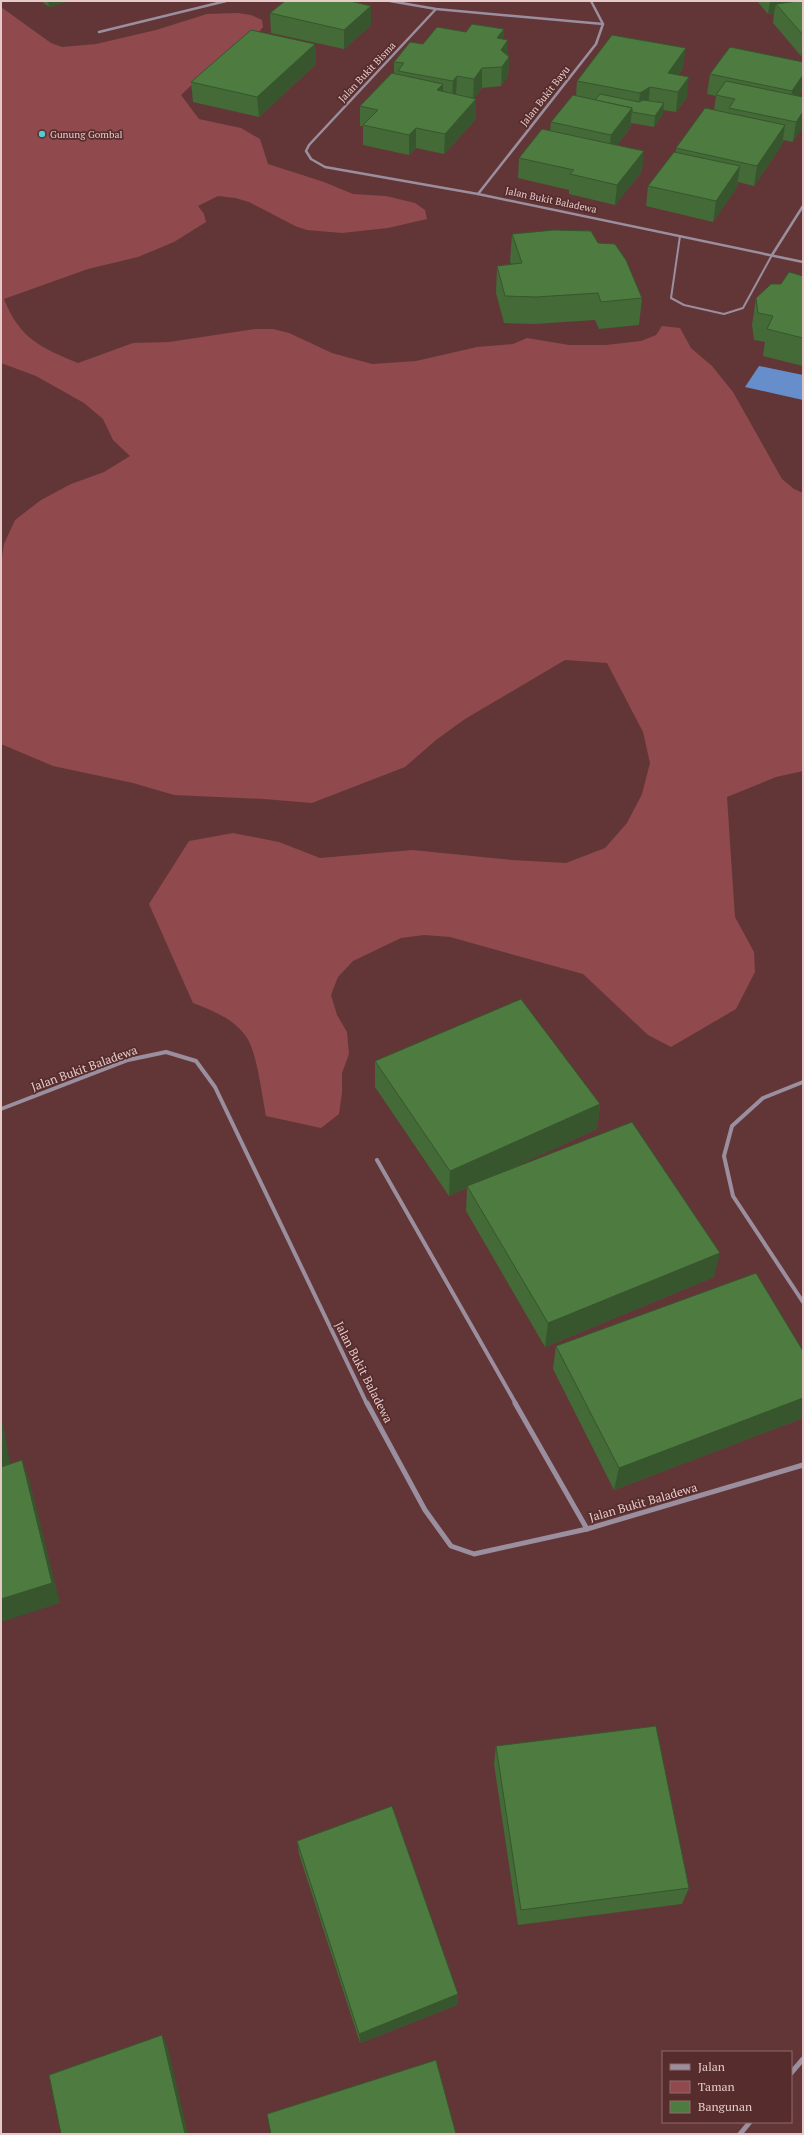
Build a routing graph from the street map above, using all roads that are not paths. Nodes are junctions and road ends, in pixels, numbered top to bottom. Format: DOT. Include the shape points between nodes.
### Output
graph roads {
  1 [pos="226,1"];
  2 [pos="390,1"];
  3 [pos="591,1"];
  4 [pos="436,9"];
  5 [pos="603,24"];
  6 [pos="99,32"];
  7 [pos="309,145"];
  8 [pos="478,194"];
  9 [pos="803,206"];
  10 [pos="680,236"];
  11 [pos="772,255"];
  12 [pos="803,262"];
  13 [pos="803,1082"];
  14 [pos="1,1109"];
  15 [pos="377,1160"];
  16 [pos="803,1302"];
  17 [pos="803,1465"];
  18 [pos="587,1529"];
  19 [pos="803,2059"];
  20 [pos="792,2072"];
  21 [pos="749,2123"];
  22 [pos="740,2134"];
  1 -- 6 [label="street"];
  2 -- 4 [label="street"];
  3 -- 5 [label="street"];
  4 -- 5 [label="street"];
  4 -- 7 [label="street, Jalan Bukit Bisma"];
  5 -- 8 [label="street, Jalan Bukit Bayu" via="596,44"];
  7 -- 8 [label="street, Jalan Bukit Baladewa" via="306,151 311,159 325,167"];
  8 -- 10 [label="street, Jalan Bukit Baladewa"];
  9 -- 11 [label="street"];
  10 -- 11 [label="street, Jalan Bukit Baladewa"];
  10 -- 11 [label="lane" via="671,298 684,305 724,314 743,308"];
  11 -- 12 [label="street, Jalan Bukit Baladewa"];
  13 -- 16 [label="street" via="763,1098 732,1126 724,1156 733,1196"];
  14 -- 18 [label="street, Jalan Bukit Baladewa" via="128,1060 166,1052 196,1062 215,1086 361,1392 425,1510 451,1546 474,1554"];
  15 -- 18 [label="street"];
  17 -- 18 [label="street, Jalan Bukit Baladewa"];
  19 -- 20 [label="street"];
  21 -- 22 [label="street"];
}
